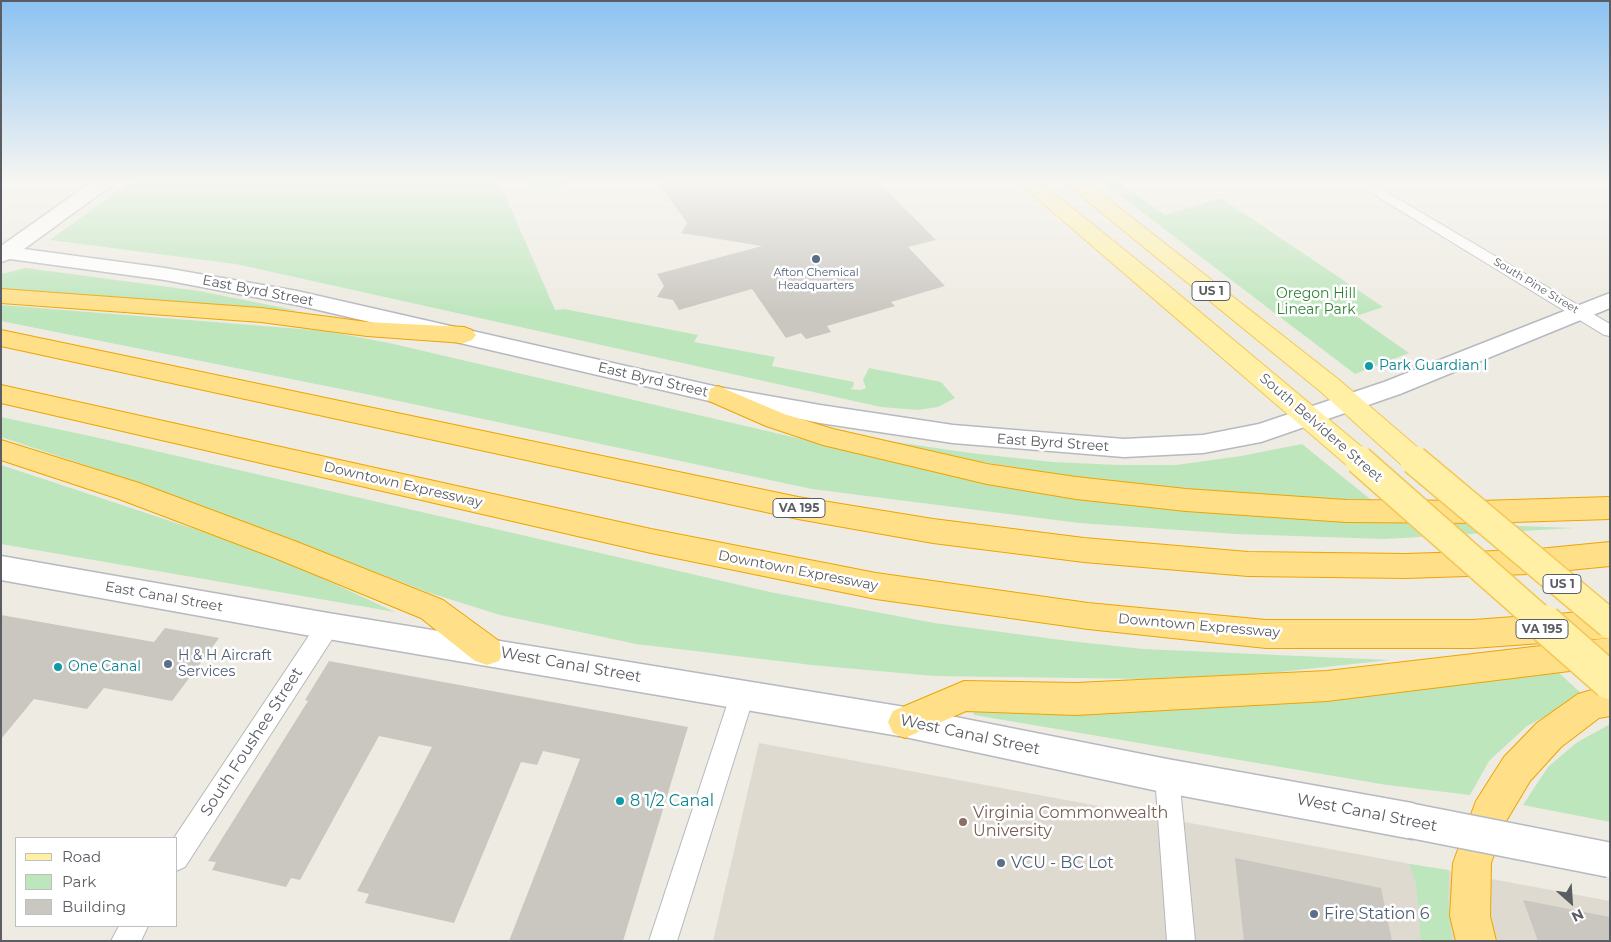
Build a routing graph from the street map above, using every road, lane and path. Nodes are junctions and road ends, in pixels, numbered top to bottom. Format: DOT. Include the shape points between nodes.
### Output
graph roads {
  1 [pos="44,225"];
  2 [pos="1080,225"];
  3 [pos="1128,225"];
  4 [pos="1433,225"];
  5 [pos="3,254"];
  6 [pos="1,296"];
  7 [pos="1610,300"];
  8 [pos="1580,312"];
  9 [pos="1610,330"];
  10 [pos="464,335"];
  11 [pos="1,338"];
  12 [pos="1,394"];
  13 [pos="718,395"];
  14 [pos="1348,403"];
  15 [pos="1309,417"];
  16 [pos="1,450"];
  17 [pos="1610,508"];
  18 [pos="1610,554"];
  19 [pos="1,568"];
  20 [pos="1610,624"];
  21 [pos="328,626"];
  22 [pos="487,650"];
  23 [pos="1610,652"];
  24 [pos="1610,681"];
  25 [pos="742,696"];
  26 [pos="1610,700"];
  27 [pos="905,722"];
  28 [pos="1168,776"];
  29 [pos="178,855"];
  30 [pos="1610,860"];
  31 [pos="133,927"];
  32 [pos="125,941"];
  33 [pos="663,941"];
  34 [pos="1181,941"];
  35 [pos="1476,941"];
  1 -- 5 [label="main road"];
  2 -- 15 [label="main road, South Belvidere Street / US 1"];
  3 -- 14 [label="main road, US 1"];
  4 -- 8 [label="street, South Pine Street"];
  5 -- 10 [label="main road, East Byrd Street" via="212,282"];
  6 -- 10 [label="highway" via="269,316 367,330"];
  7 -- 8 [label="main road, East Byrd Street"];
  8 -- 9 [label="street, South Pine Street"];
  8 -- 14 [label="main road, East Byrd Street"];
  10 -- 13 [label="main road, East Byrd Street"];
  11 -- 18 [label="highway, VA 195" via="788,506 933,532 1084,550 1248,564 1406,566 1528,562"];
  12 -- 20 [label="highway, Downtown Expressway / VA 195" via="651,541 876,586 1088,616 1266,634 1474,634"];
  13 -- 15 [label="main road, East Byrd Street" via="953,434 1124,448 1173,447 1238,438 1261,434"];
  13 -- 17 [label="highway" via="775,420 832,438 987,474 1076,488 1186,500 1346,511 1479,512"];
  14 -- 15 [label="main road, East Byrd Street"];
  14 -- 20 [label="main road, US 1, bridge"];
  15 -- 24 [label="main road, South Belvidere Street / US 1, bridge"];
  16 -- 22 [label="highway" via="138,495 432,609"];
  19 -- 21 [label="main road, East Canal Street"];
  21 -- 22 [label="main road, West Canal Street"];
  21 -- 29 [label="street, South Foushee Street"];
  22 -- 25 [label="main road, West Canal Street"];
  23 -- 27 [label="highway" via="1327,686 1076,699 964,696"];
  25 -- 27 [label="main road, West Canal Street"];
  25 -- 33 [label="street"];
  26 -- 35 [label="highway" via="1590,705 1548,735 1517,769 1489,814 1472,863 1470,916"];
  27 -- 28 [label="main road, West Canal Street"];
  28 -- 30 [label="main road, West Canal Street, bridge"];
  28 -- 34 [label="street"];
  31 -- 32 [label="street"];
}
